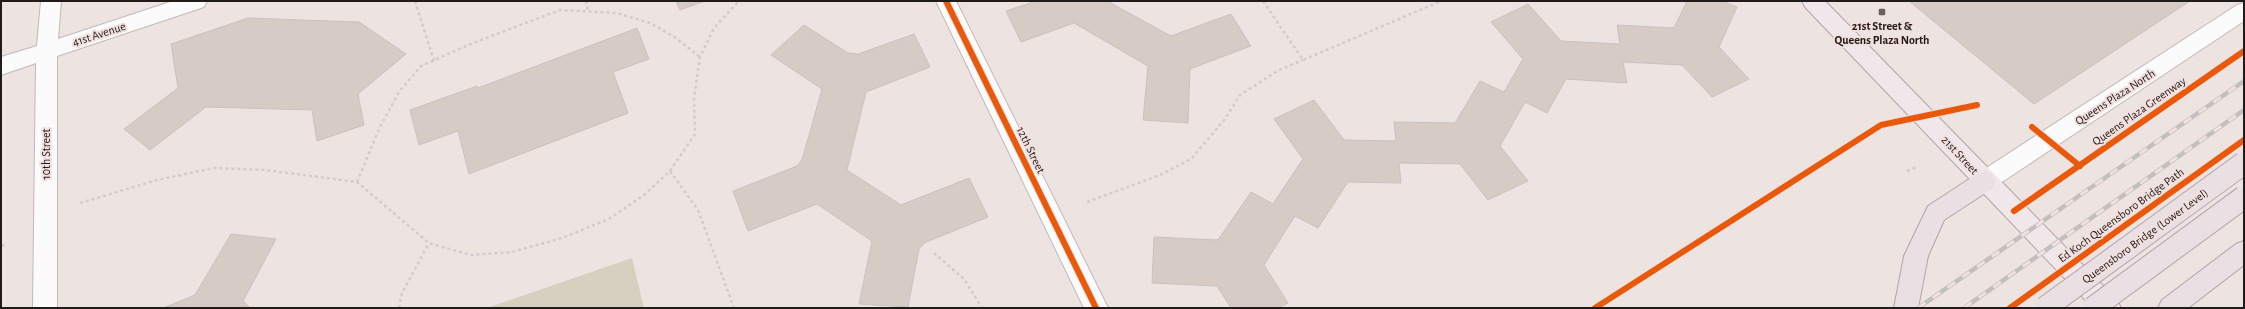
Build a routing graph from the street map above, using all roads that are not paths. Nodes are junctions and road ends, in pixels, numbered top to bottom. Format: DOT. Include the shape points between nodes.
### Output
graph roads {
  1 [pos="50,1"];
  2 [pos="198,1"];
  3 [pos="946,1"];
  4 [pos="1812,1"];
  5 [pos="2244,11"];
  6 [pos="47,51"];
  7 [pos="1,66"];
  8 [pos="2244,163"];
  9 [pos="1985,181"];
  10 [pos="2244,197"];
  11 [pos="2244,251"];
  12 [pos="2244,269"];
  13 [pos="45,308"];
  14 [pos="1096,308"];
  15 [pos="1906,308"];
  16 [pos="2045,308"];
  17 [pos="2093,308"];
  18 [pos="2109,308"];
  19 [pos="2170,308"];
  20 [pos="2194,308"];
  1 -- 6 [label="street, 10th Street"];
  2 -- 6 [label="street, 41st Avenue"];
  3 -- 14 [label="street, 12th Street"];
  4 -- 9 [label="main road, 21st Street"];
  5 -- 9 [label="street, Queens Plaza North"];
  6 -- 7 [label="street, 41st Avenue"];
  6 -- 13 [label="street, 10th Street"];
  8 -- 16 [label="highway, Queensboro Bridge (Lower Level), bridge"];
  9 -- 15 [label="highway" via="1936,213 1916,256"];
  9 -- 18 [label="main road, 21st Street"];
  10 -- 17 [label="highway, bridge"];
  11 -- 19 [label="highway"];
  12 -- 20 [label="highway"];
}
